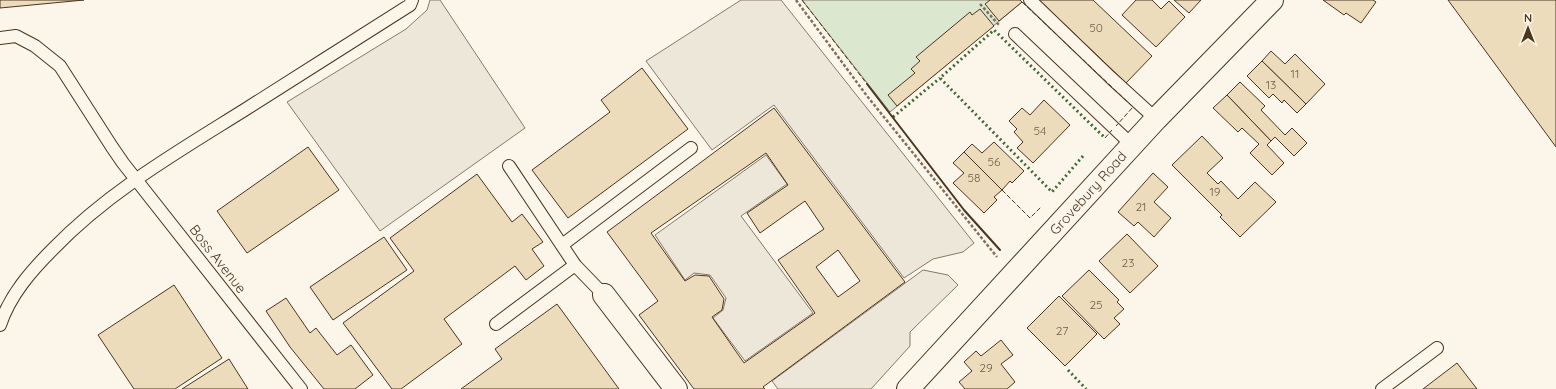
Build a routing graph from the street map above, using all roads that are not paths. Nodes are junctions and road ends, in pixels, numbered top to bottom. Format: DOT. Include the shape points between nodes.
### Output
graph roads {
  1 [pos="412,0"];
  2 [pos="1030,0"];
  3 [pos="1272,0"];
  4 [pos="1015,34"];
  5 [pos="0,38"];
  6 [pos="1156,119"];
  7 [pos="1132,145"];
  8 [pos="691,148"];
  9 [pos="509,166"];
  10 [pos="136,179"];
  11 [pos="562,245"];
  12 [pos="575,265"];
  13 [pos="604,295"];
  14 [pos="496,324"];
  15 [pos="0,325"];
  16 [pos="1437,348"];
  17 [pos="301,389"];
  18 [pos="676,389"];
  19 [pos="908,389"];
  20 [pos="1382,389"];
  1 -- 10 [label="lane" via="410,5"];
  2 -- 6 [label="lane"];
  3 -- 6 [label="main road, Grovebury Road"];
  4 -- 7 [label="lane"];
  5 -- 10 [label="lane, Boss Avenue" via="16,36 35,46 60,66 112,147"];
  6 -- 7 [label="main road, Grovebury Road"];
  7 -- 19 [label="main road, Grovebury Road"];
  8 -- 11 [label="lane"];
  9 -- 11 [label="lane"];
  10 -- 15 [label="lane" via="75,226 36,266 18,288"];
  10 -- 17 [label="lane, Boss Avenue"];
  11 -- 12 [label="lane"];
  12 -- 13 [label="lane"];
  12 -- 14 [label="lane"];
  13 -- 18 [label="main road"];
  16 -- 20 [label="lane"];
}
